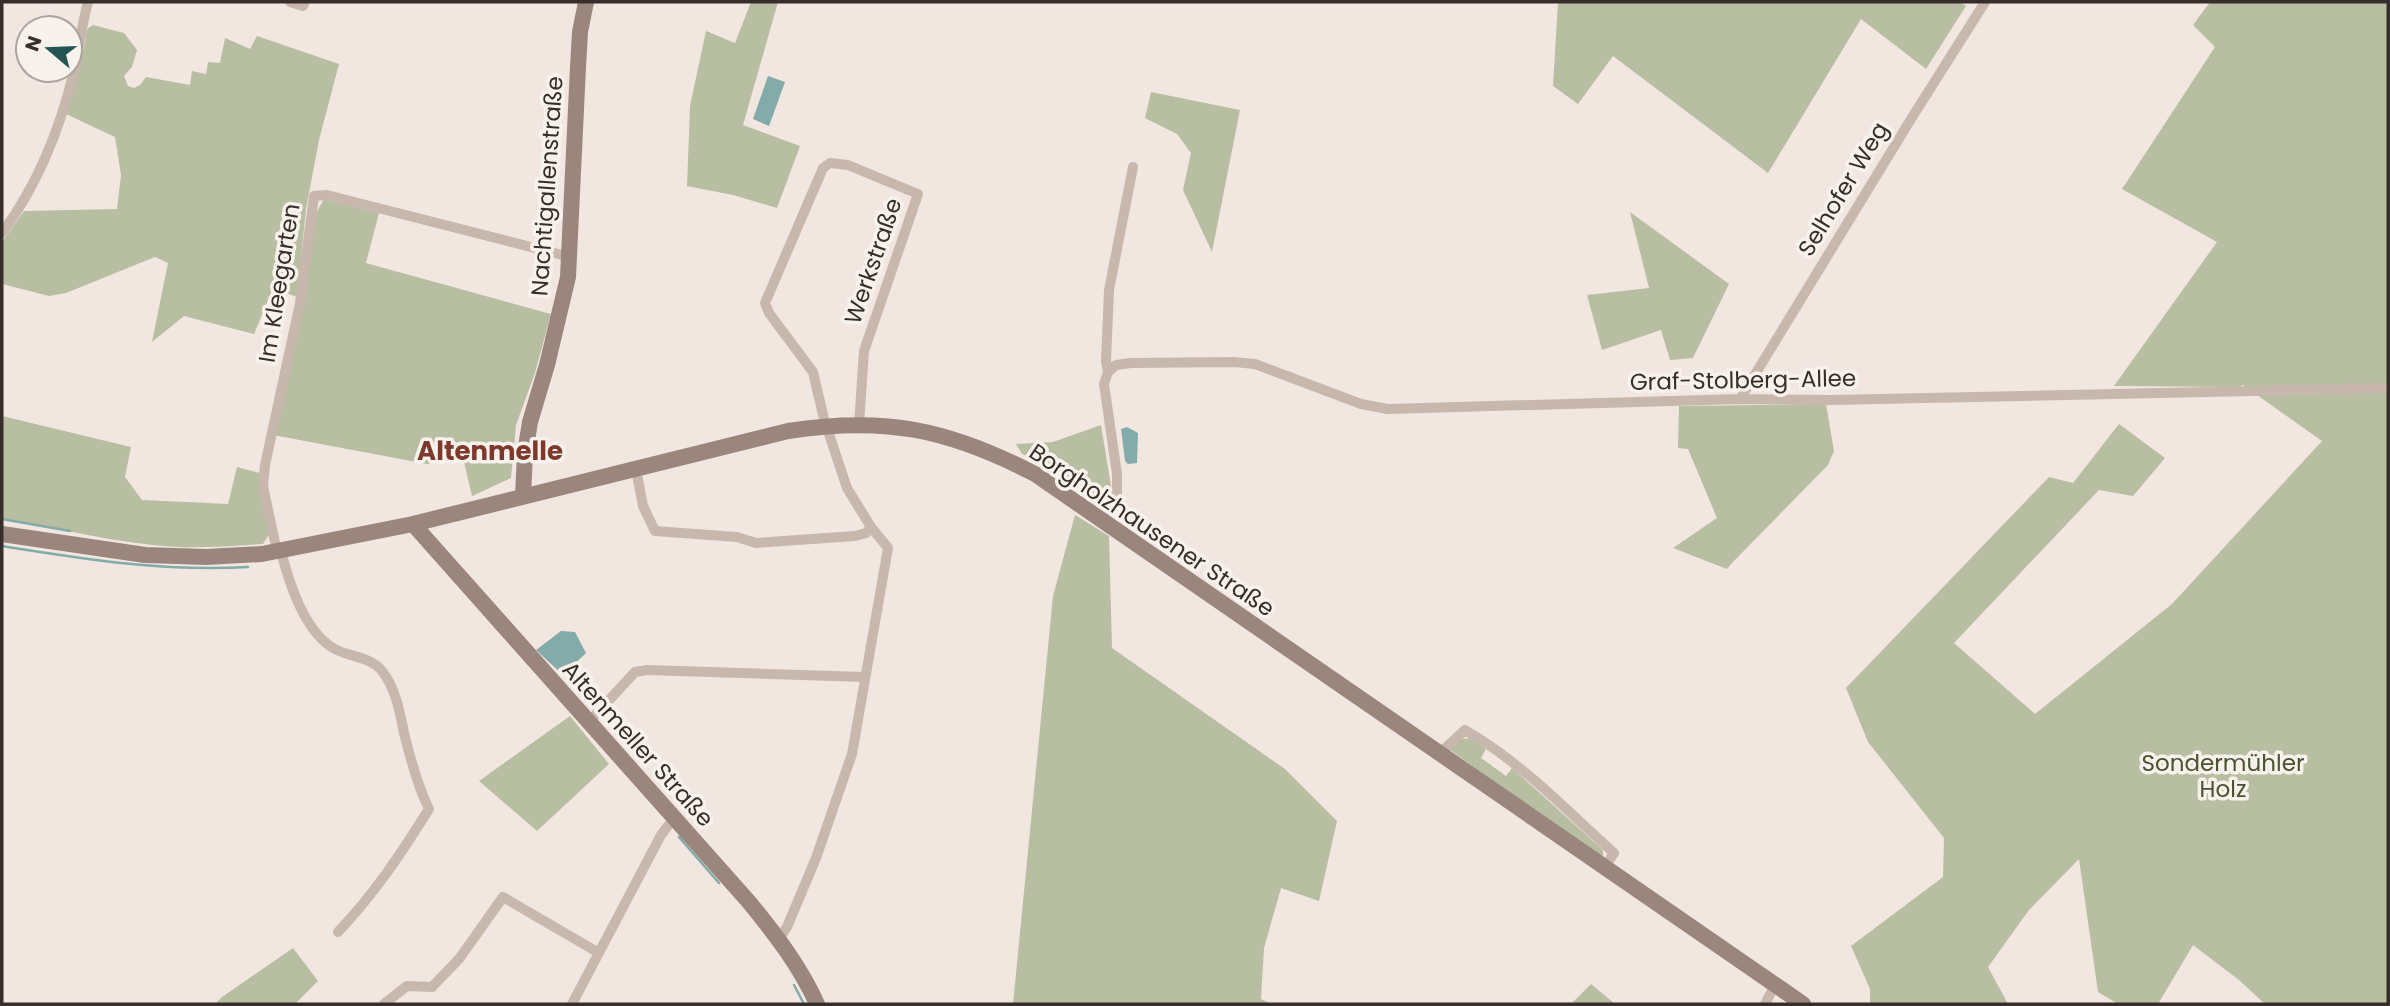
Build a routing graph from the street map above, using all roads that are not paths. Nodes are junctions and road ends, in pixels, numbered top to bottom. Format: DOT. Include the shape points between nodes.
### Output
graph roads {
  1 [pos="88,2"];
  2 [pos="290,2"];
  3 [pos="305,2"];
  4 [pos="586,2"];
  5 [pos="1985,2"];
  6 [pos="1133,167"];
  7 [pos="2,233"];
  8 [pos="570,257"];
  9 [pos="1108,372"];
  10 [pos="2388,388"];
  11 [pos="1740,399"];
  12 [pos="859,424"];
  13 [pos="826,425"];
  14 [pos="636,469"];
  15 [pos="523,496"];
  16 [pos="1101,520"];
  17 [pos="413,524"];
  18 [pos="871,527"];
  19 [pos="2,534"];
  20 [pos="279,551"];
  21 [pos="864,677"];
  22 [pos="588,723"];
  23 [pos="1439,754"];
  24 [pos="674,818"];
  25 [pos="1605,867"];
  26 [pos="338,932"];
  27 [pos="779,938"];
  28 [pos="599,953"];
  29 [pos="1775,985"];
  30 [pos="384,1004"];
  31 [pos="572,1004"];
  32 [pos="817,1004"];
  33 [pos="1765,1004"];
  34 [pos="1803,1004"];
  1 -- 7 [label="street" via="73,73 34,186"];
  2 -- 3 [label="street" via="303,6"];
  4 -- 8 [label="main road, Nachtigallenstraße" via="580,32"];
  5 -- 11 [label="street, Selhofer Weg"];
  6 -- 9 [label="street" via="1109,290"];
  8 -- 15 [label="main road, Nachtigallenstraße" via="561,310 530,422"];
  8 -- 20 [label="street, Im Kleegarten" via="327,195 314,196 300,303 265,463 263,486"];
  9 -- 11 [label="street, Graf-Stolberg-Allee" via="1116,365 1131,363 1255,364 1361,404 1388,409"];
  9 -- 16 [label="street" via="1104,394 1117,493"];
  10 -- 11 [label="street, Graf-Stolberg-Allee"];
  12 -- 13 [label="main road, Borgholzhausener Straße"];
  12 -- 13 [label="street, Werkstraße" via="864,351 919,194 848,165 830,163 823,168 765,303 813,372"];
  12 -- 16 [label="main road, Borgholzhausener Straße" via="937,433 983,448 1035,474"];
  13 -- 14 [label="main road, Borgholzhausener Straße"];
  13 -- 18 [label="street" via="847,488"];
  14 -- 15 [label="main road, Borgholzhausener Straße"];
  14 -- 18 [label="street" via="643,506 655,531 737,537 756,543 855,536"];
  15 -- 17 [label="main road, Borgholzhausener Straße"];
  16 -- 23 [label="main road, Borgholzhausener Straße"];
  17 -- 20 [label="main road, Borgholzhausener Straße"];
  17 -- 22 [label="main road, Altenmeller Straße"];
  18 -- 21 [label="street" via="888,548"];
  19 -- 20 [label="main road, Borgholzhausener Straße" via="165,556"];
  20 -- 26 [label="street" via="291,586 320,639 372,662 392,687 429,809 394,866"];
  21 -- 22 [label="street" via="635,672"];
  21 -- 27 [label="street" via="845,775 816,858"];
  22 -- 24 [label="main road, Altenmeller Straße"];
  23 -- 25 [label="main road, Borgholzhausener Straße"];
  23 -- 25 [label="street" via="1465,730 1481,739 1614,853"];
  24 -- 27 [label="main road, Altenmeller Straße"];
  24 -- 28 [label="street"];
  25 -- 29 [label="main road, Borgholzhausener Straße"];
  27 -- 32 [label="main road, Altenmeller Straße"];
  28 -- 30 [label="street" via="503,897 459,959 432,987 407,986"];
  28 -- 31 [label="street"];
  29 -- 33 [label="street"];
  29 -- 34 [label="main road, Borgholzhausener Straße"];
}
